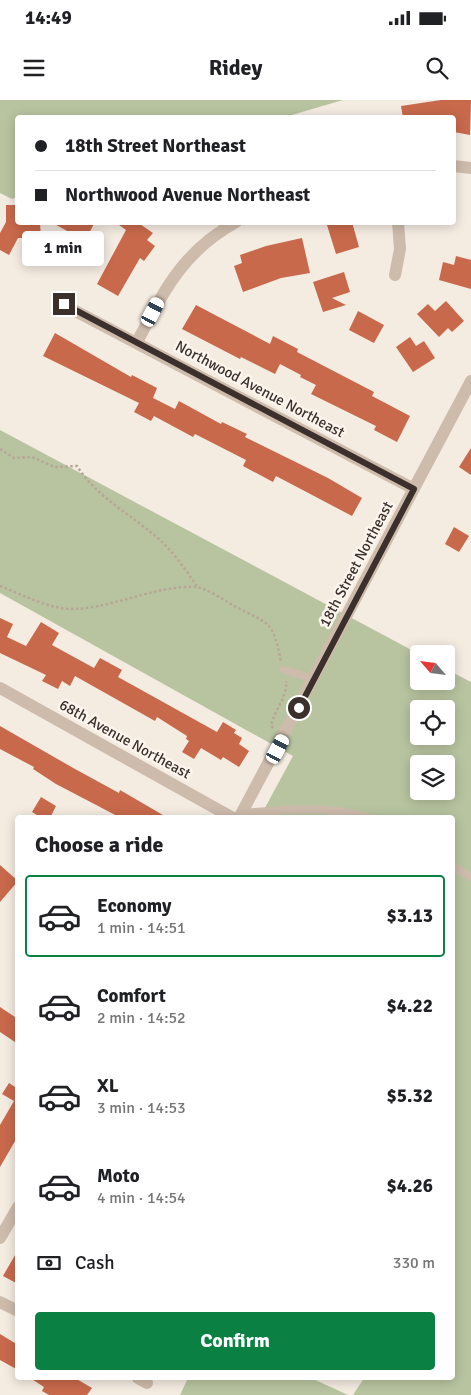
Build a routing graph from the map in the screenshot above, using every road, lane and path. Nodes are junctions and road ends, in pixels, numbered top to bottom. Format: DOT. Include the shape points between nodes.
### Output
graph roads {
  1 [pos="456,166"];
  2 [pos="471,168"];
  3 [pos="232,225"];
  4 [pos="398,225"];
  5 [pos="395,275"];
  6 [pos="64,304"];
  7 [pos="136,342"];
  8 [pos="471,381"];
  9 [pos="0,449"];
  10 [pos="414,489"];
  11 [pos="0,586"];
  12 [pos="197,586"];
  13 [pos="284,670"];
  14 [pos="314,679"];
  15 [pos="0,688"];
  16 [pos="284,736"];
  17 [pos="236,815"];
  18 [pos="239,815"];
  19 [pos="247,815"];
  20 [pos="360,815"];
  21 [pos="455,868"];
  22 [pos="471,877"];
  23 [pos="15,1213"];
  24 [pos="0,1238"];
  25 [pos="0,1302"];
  26 [pos="15,1310"];
  1 -- 2 [label="street"];
  3 -- 7 [label="street" via="193,253 169,281"];
  4 -- 5 [label="street" via="400,248"];
  6 -- 7 [label="street, Northwood Avenue Northeast"];
  7 -- 10 [label="street, Northwood Avenue Northeast"];
  8 -- 10 [label="street, 18th Street Northeast"];
  9 -- 12 [label="path" via="14,458 32,457 55,467 77,466 111,500 161,540"];
  10 -- 14 [label="street, 18th Street Northeast"];
  11 -- 12 [label="path" via="52,607 74,609"];
  12 -- 13 [label="path" via="274,630"];
  13 -- 14 [label="lane"];
  13 -- 16 [label="path" via="286,691 271,726"];
  14 -- 16 [label="street, 18th Street Northeast"];
  15 -- 17 [label="street, 68th Avenue Northeast"];
  16 -- 18 [label="street, 18th Street Northeast"];
  19 -- 20 [label="lane" via="300,809 344,810"];
  21 -- 22 [label="lane"];
  23 -- 24 [label="street"];
  25 -- 26 [label="street"];
}
